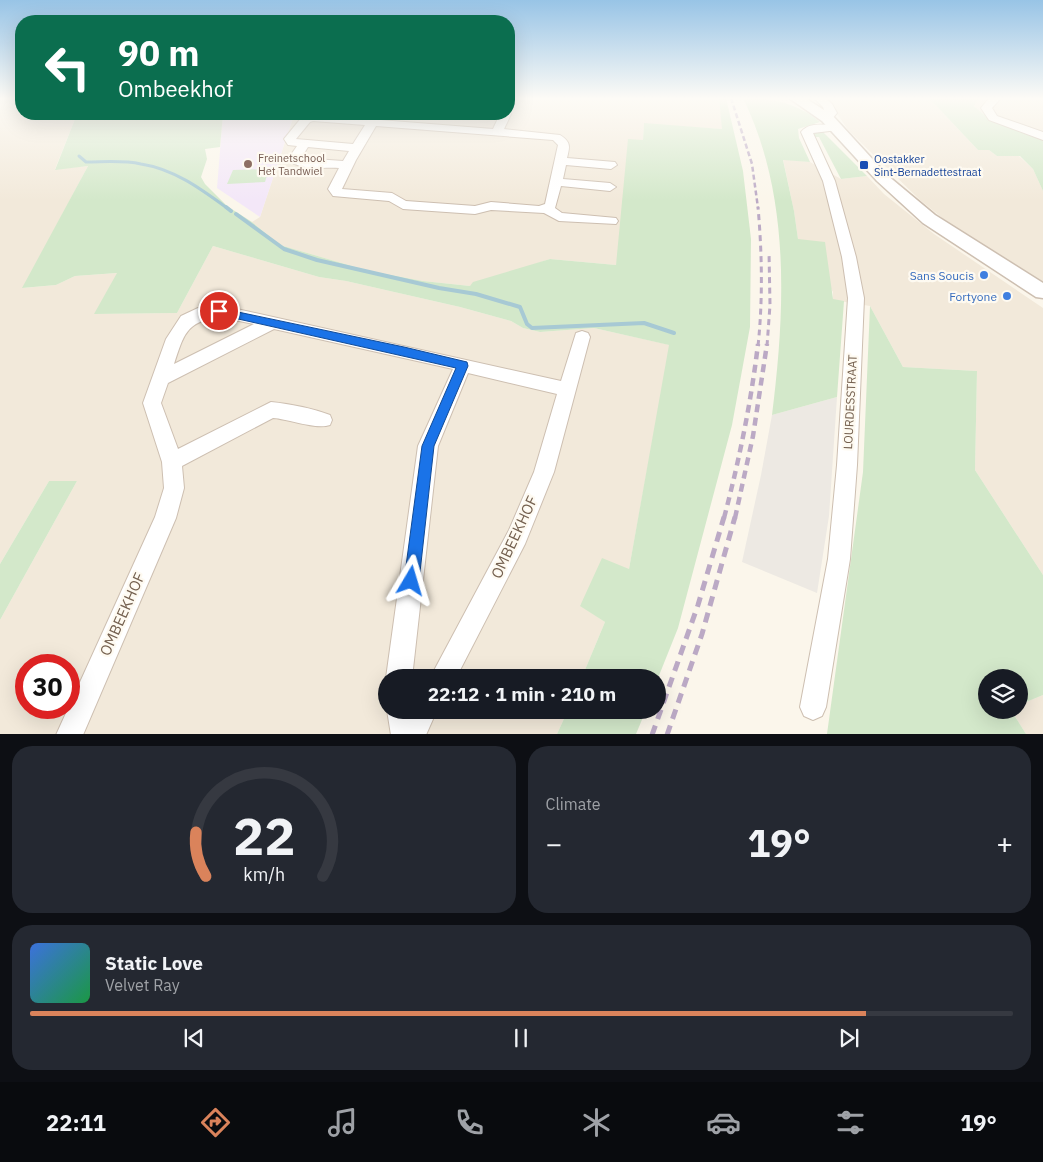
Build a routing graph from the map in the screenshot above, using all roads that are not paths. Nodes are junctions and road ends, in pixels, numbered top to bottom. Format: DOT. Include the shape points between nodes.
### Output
graph roads {
  1 [pos="295,132"];
  2 [pos="366,132"];
  3 [pos="499,132"];
  4 [pos="807,132"];
  5 [pos="840,132"];
  6 [pos="305,143"];
  7 [pos="356,148"];
  8 [pos="560,161"];
  9 [pos="346,165"];
  10 [pos="611,165"];
  11 [pos="555,182"];
  12 [pos="610,187"];
  13 [pos="547,209"];
  14 [pos="611,221"];
  15 [pos="1043,292"];
  16 [pos="271,323"];
  17 [pos="582,337"];
  18 [pos="462,366"];
  19 [pos="159,379"];
  20 [pos="566,389"];
  21 [pos="323,420"];
  22 [pos="172,462"];
  23 [pos="400,669"];
  24 [pos="447,669"];
  25 [pos="813,707"];
  26 [pos="402,719"];
  27 [pos="419,719"];
  28 [pos="69,734"];
  29 [pos="404,734"];
  30 [pos="411,734"];
  1 -- 6 [label="street" via="290,139 292,142"];
  2 -- 7 [label="street"];
  3 -- 8 [label="street" via="560,139 564,145"];
  4 -- 25 [label="street, LOURDESSTRAAT" via="829,181 856,298 839,559"];
  5 -- 15 [label="street" via="882,178 929,219"];
  6 -- 7 [label="street"];
  6 -- 9 [label="street" via="294,159"];
  7 -- 9 [label="street"];
  8 -- 10 [label="street"];
  8 -- 11 [label="street"];
  9 -- 13 [label="street" via="335,189 338,193 392,197 403,205 475,210 491,206"];
  11 -- 12 [label="street"];
  11 -- 13 [label="street" via="551,205"];
  13 -- 14 [label="street" via="559,217"];
  16 -- 18 [label="street, OMBEEKHOF"];
  16 -- 19 [label="street"];
  16 -- 19 [label="street, OMBEEKHOF" via="219,311 198,314 187,320 174,339"];
  17 -- 20 [label="street, OMBEEKHOF"];
  18 -- 20 [label="street, OMBEEKHOF"];
  18 -- 23 [label="street" via="428,446"];
  19 -- 22 [label="street, OMBEEKHOF" via="152,403"];
  20 -- 24 [label="street, OMBEEKHOF" via="544,472 518,537"];
  21 -- 22 [label="street" via="271,410"];
  22 -- 28 [label="street, OMBEEKHOF" via="174,488 165,518"];
  26 -- 29 [label="street"];
  27 -- 30 [label="street"];
}
